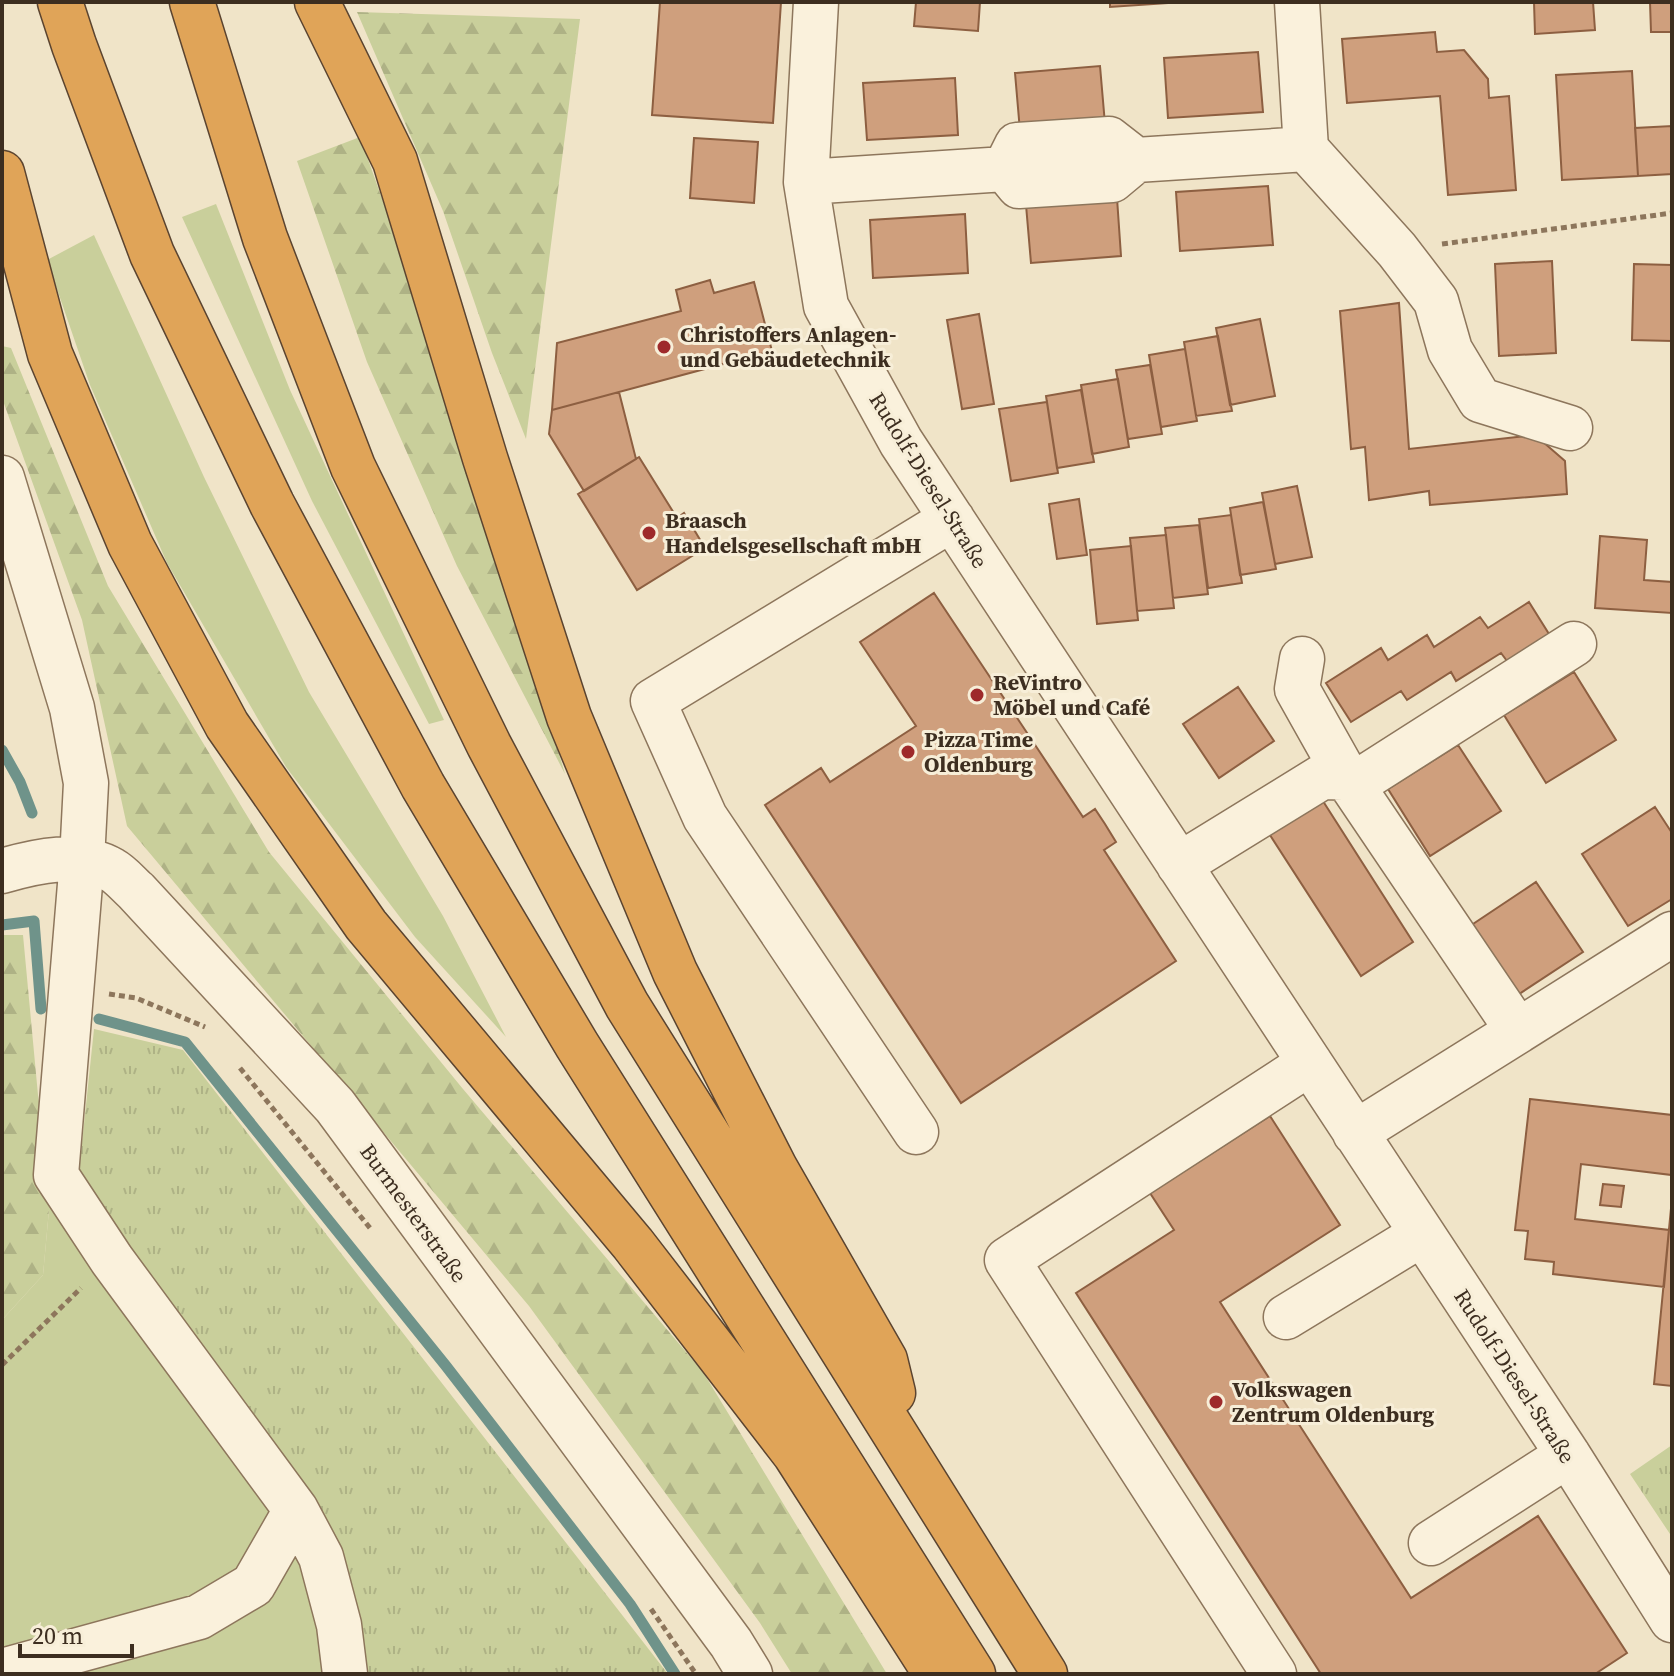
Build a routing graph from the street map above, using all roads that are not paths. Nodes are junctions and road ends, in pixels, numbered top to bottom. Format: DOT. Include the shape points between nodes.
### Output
graph roads {
  1 [pos="60,2"];
  2 [pos="192,2"];
  3 [pos="317,2"];
  4 [pos="816,2"];
  5 [pos="1297,2"];
  6 [pos="1306,149"];
  7 [pos="2,173"];
  8 [pos="806,182"];
  9 [pos="1570,428"];
  10 [pos="2,478"];
  11 [pos="952,519"];
  12 [pos="1574,644"];
  13 [pos="1302,659"];
  14 [pos="1347,778"];
  15 [pos="82,860"];
  16 [pos="1179,865"];
  17 [pos="2,871"];
  18 [pos="1672,934"];
  19 [pos="1518,1031"];
  20 [pos="1310,1063"];
  21 [pos="916,1132"];
  22 [pos="1355,1133"];
  23 [pos="1422,1234"];
  24 [pos="1286,1317"];
  25 [pos="906,1449"];
  26 [pos="1568,1455"];
  27 [pos="296,1510"];
  28 [pos="1431,1543"];
  29 [pos="1672,1620"];
  30 [pos="2,1671"];
  31 [pos="345,1674"];
  32 [pos="750,1674"];
  33 [pos="936,1674"];
  34 [pos="973,1674"];
  35 [pos="1045,1674"];
  36 [pos="1274,1674"];
  1 -- 34 [label="highway" via="152,254 272,504 423,786 577,1045"];
  2 -- 25 [label="highway" via="265,238 353,467 496,758 627,1005"];
  3 -- 25 [label="highway" via="395,161 569,717 675,972 775,1168 885,1360"];
  4 -- 8 [label="street, Rudolf-Diesel-Straße"];
  5 -- 6 [label="street"];
  6 -- 8 [label="street" via="1136,160 1109,139 1017,145 1005,169"];
  6 -- 9 [label="street" via="1436,301 1450,350 1480,400"];
  7 -- 33 [label="highway" via="50,354 130,544 227,725 366,925 633,1244 795,1454"];
  8 -- 11 [label="street, Rudolf-Diesel-Straße" via="826,306 901,442"];
  10 -- 15 [label="street" via="72,708 86,783"];
  11 -- 16 [label="street, Rudolf-Diesel-Straße"];
  11 -- 21 [label="street" via="653,701 705,817"];
  12 -- 14 [label="street" via="1364,778"];
  13 -- 14 [label="street" via="1297,689"];
  14 -- 16 [label="street" via="1322,777"];
  14 -- 19 [label="street"];
  15 -- 17 [label="street, Burmesterstraße" via="33,862"];
  15 -- 27 [label="street" via="56,1175"];
  15 -- 32 [label="street, Burmesterstraße" via="112,870 136,891 335,1106"];
  16 -- 20 [label="street, Rudolf-Diesel-Straße"];
  18 -- 19 [label="street"];
  19 -- 22 [label="street"];
  20 -- 22 [label="street, Rudolf-Diesel-Straße"];
  20 -- 36 [label="street" via="1007,1260"];
  22 -- 23 [label="street, Rudolf-Diesel-Straße"];
  23 -- 24 [label="street"];
  23 -- 26 [label="street, Rudolf-Diesel-Straße"];
  25 -- 35 [label="highway"];
  26 -- 28 [label="street"];
  26 -- 29 [label="street, Rudolf-Diesel-Straße"];
  27 -- 30 [label="street" via="253,1585 199,1617"];
  27 -- 31 [label="street" via="321,1557"];
}
